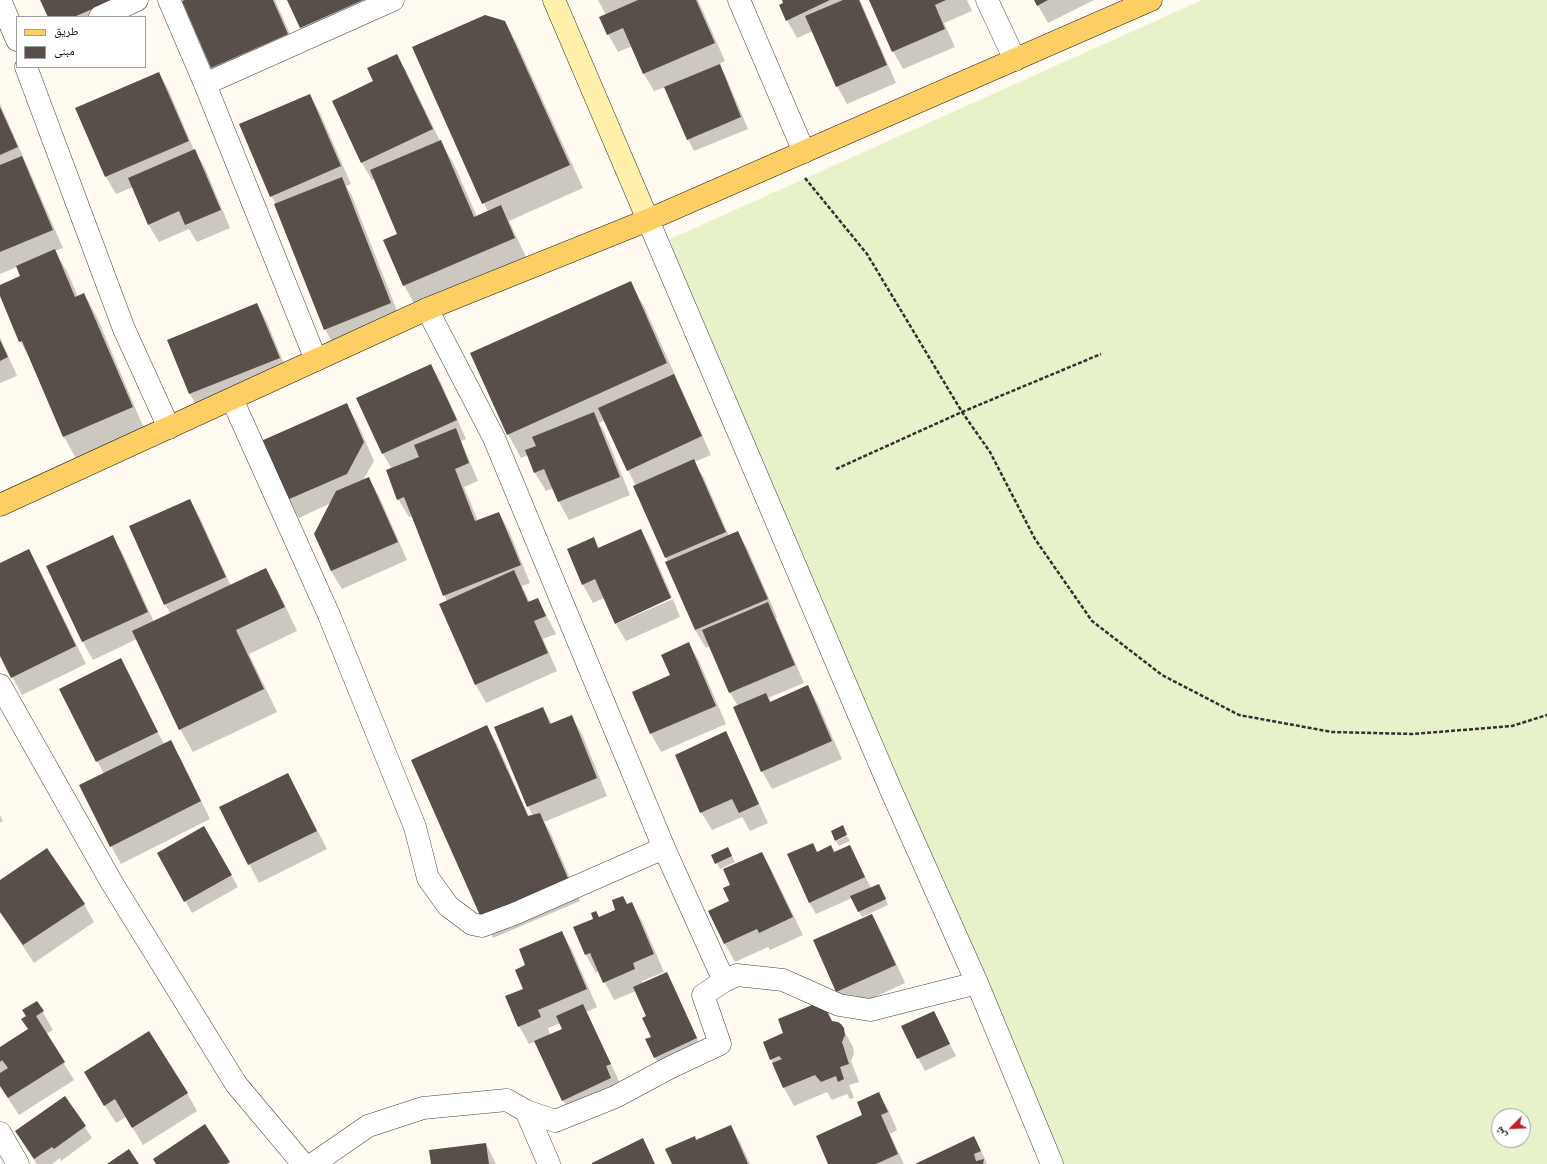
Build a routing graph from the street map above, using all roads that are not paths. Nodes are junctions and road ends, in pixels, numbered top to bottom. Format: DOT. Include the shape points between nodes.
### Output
graph roads {
  1 [pos="0,0"];
  2 [pos="137,0"];
  3 [pos="169,0"];
  4 [pos="393,0"];
  5 [pos="554,0"];
  6 [pos="738,0"];
  7 [pos="987,0"];
  8 [pos="1151,0"];
  9 [pos="102,16"];
  10 [pos="11,40"];
  11 [pos="1015,60"];
  12 [pos="26,68"];
  13 [pos="205,84"];
  14 [pos="798,154"];
  15 [pos="648,220"];
  16 [pos="427,309"];
  17 [pos="316,360"];
  18 [pos="232,399"];
  19 [pos="169,428"];
  20 [pos="0,505"];
  21 [pos="0,685"];
  22 [pos="664,848"];
  23 [pos="724,981"];
  24 [pos="977,982"];
  25 [pos="526,1110"];
  26 [pos="0,1133"];
  27 [pos="18,1164"];
  28 [pos="303,1164"];
  29 [pos="313,1164"];
  30 [pos="549,1164"];
  31 [pos="1052,1164"];
  1 -- 10 [label="street"];
  2 -- 9 [label="street"];
  3 -- 13 [label="street"];
  4 -- 13 [label="street"];
  5 -- 15 [label="main road"];
  6 -- 14 [label="street"];
  7 -- 11 [label="street"];
  8 -- 11 [label="main road"];
  11 -- 14 [label="main road"];
  12 -- 19 [label="street" via="124,329"];
  13 -- 17 [label="street"];
  14 -- 15 [label="main road"];
  15 -- 16 [label="main road"];
  15 -- 24 [label="street" via="890,788"];
  16 -- 17 [label="main road"];
  16 -- 22 [label="street" via="494,438"];
  17 -- 18 [label="main road"];
  18 -- 19 [label="main road"];
  18 -- 22 [label="street" via="329,615 415,827 428,878 448,906 472,924 482,926"];
  19 -- 20 [label="main road"];
  21 -- 28 [label="street" via="112,883 236,1084"];
  22 -- 23 [label="street"];
  23 -- 24 [label="street" via="737,975 783,980 839,1005 870,1010"];
  23 -- 25 [label="street" via="703,995 720,1044 615,1097 555,1121"];
  24 -- 31 [label="street"];
  25 -- 29 [label="street" via="507,1100 423,1108 368,1126"];
  25 -- 30 [label="street"];
  26 -- 27 [label="street"];
}
